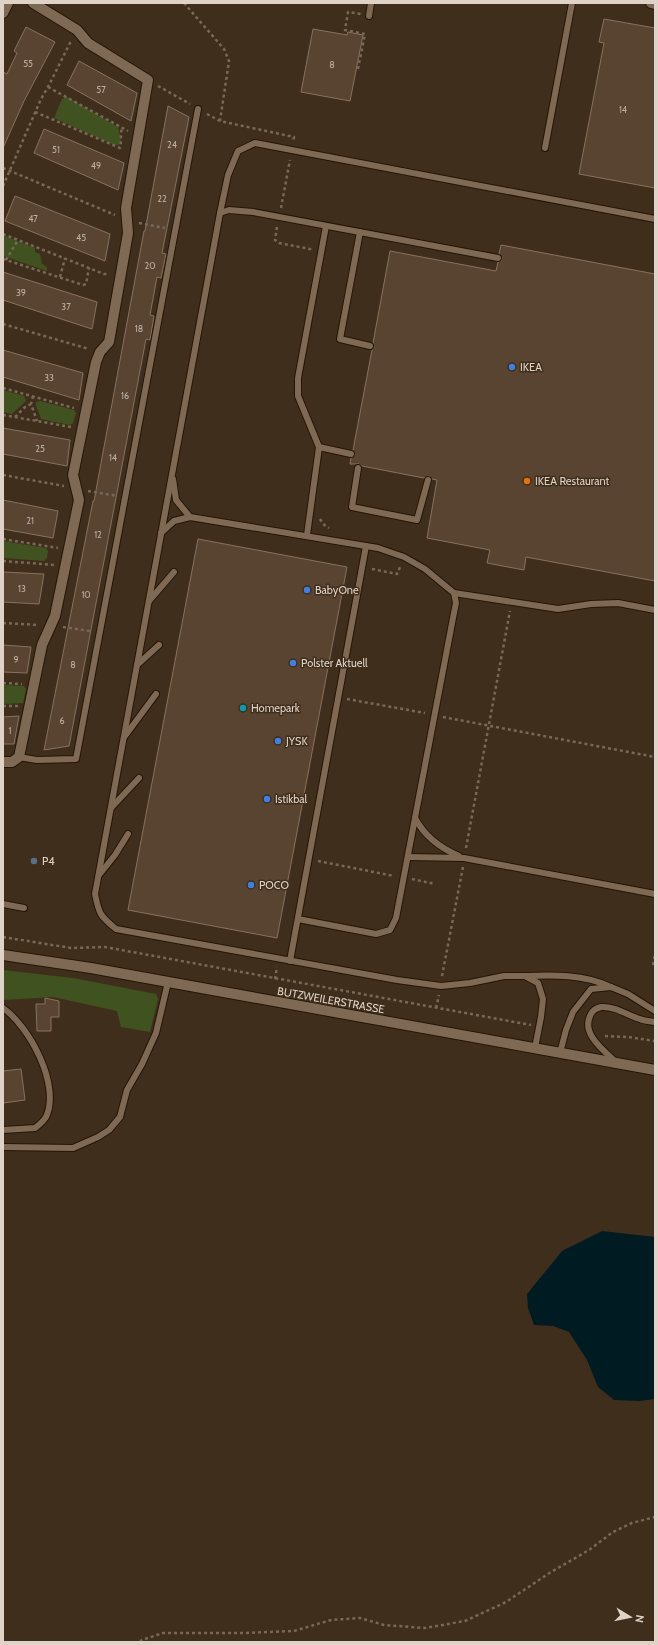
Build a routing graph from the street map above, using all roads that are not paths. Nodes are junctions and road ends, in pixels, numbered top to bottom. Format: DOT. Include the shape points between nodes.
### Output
graph roads {
  1 [pos="8,3"];
  2 [pos="33,3"];
  3 [pos="371,3"];
  4 [pos="572,3"];
  5 [pos="651,3"];
  6 [pos="655,4"];
  7 [pos="3,13"];
  8 [pos="369,16"];
  9 [pos="198,108"];
  10 [pos="545,148"];
  11 [pos="220,213"];
  12 [pos="655,219"];
  13 [pos="326,226"];
  14 [pos="360,232"];
  15 [pos="498,258"];
  16 [pos="370,346"];
  17 [pos="319,447"];
  18 [pos="351,454"];
  19 [pos="358,468"];
  20 [pos="172,474"];
  21 [pos="428,480"];
  22 [pos="190,516"];
  23 [pos="161,533"];
  24 [pos="307,535"];
  25 [pos="366,546"];
  26 [pos="174,572"];
  27 [pos="454,593"];
  28 [pos="148,602"];
  29 [pos="655,610"];
  30 [pos="159,645"];
  31 [pos="137,665"];
  32 [pos="156,694"];
  33 [pos="124,738"];
  34 [pos="19,757"];
  35 [pos="3,762"];
  36 [pos="139,778"];
  37 [pos="111,808"];
  38 [pos="415,818"];
  39 [pos="128,834"];
  40 [pos="408,857"];
  41 [pos="464,858"];
  42 [pos="98,876"];
  43 [pos="655,894"];
  44 [pos="3,904"];
  45 [pos="24,908"];
  46 [pos="298,919"];
  47 [pos="3,955"];
  48 [pos="290,961"];
  49 [pos="524,976"];
  50 [pos="168,982"];
  51 [pos="611,987"];
  52 [pos="3,1008"];
  53 [pos="655,1011"];
  54 [pos="655,1022"];
  55 [pos="535,1048"];
  56 [pos="560,1053"];
  57 [pos="617,1063"];
  58 [pos="655,1070"];
  59 [pos="3,1130"];
  60 [pos="3,1147"];
  1 -- 7 [label="street"];
  2 -- 34 [label="street" via="77,30 88,43 148,80 126,208 128,233 109,342 100,352 96,362 73,475 79,500 55,616 42,645"];
  3 -- 8 [label="lane"];
  4 -- 10 [label="lane"];
  5 -- 6 [label="street"];
  9 -- 34 [label="lane" via="76,759 37,760"];
  11 -- 12 [label="lane" via="228,175 238,151 255,143"];
  11 -- 13 [label="lane" via="229,210 253,212"];
  11 -- 20 [label="lane"];
  13 -- 14 [label="lane"];
  13 -- 17 [label="lane" via="298,378 298,396"];
  14 -- 15 [label="lane"];
  14 -- 16 [label="lane" via="340,340"];
  17 -- 18 [label="lane"];
  17 -- 24 [label="lane"];
  19 -- 21 [label="lane" via="352,507 417,520"];
  20 -- 22 [label="lane" via="176,500"];
  20 -- 23 [label="lane"];
  22 -- 23 [label="lane" via="174,521"];
  22 -- 24 [label="lane"];
  23 -- 28 [label="lane"];
  24 -- 25 [label="lane"];
  25 -- 27 [label="lane" via="404,557 425,569"];
  25 -- 46 [label="lane"];
  26 -- 28 [label="lane"];
  27 -- 29 [label="lane" via="558,609 618,603"];
  27 -- 38 [label="lane" via="456,603"];
  28 -- 31 [label="lane"];
  30 -- 31 [label="lane"];
  31 -- 33 [label="lane"];
  32 -- 33 [label="lane"];
  33 -- 37 [label="lane"];
  34 -- 35 [label="street" via="12,762"];
  36 -- 37 [label="lane"];
  37 -- 42 [label="lane"];
  38 -- 40 [label="lane"];
  38 -- 41 [label="lane" via="420,827 444,850"];
  39 -- 42 [label="lane"];
  40 -- 41 [label="lane"];
  40 -- 46 [label="lane" via="396,918 390,930 376,934"];
  41 -- 43 [label="lane"];
  42 -- 48 [label="lane" via="95,894 99,913 116,929"];
  44 -- 45 [label="lane"];
  46 -- 48 [label="lane"];
  47 -- 50 [label="street, BUTZWEILERSTRASSE"];
  48 -- 49 [label="lane" via="441,986 504,976"];
  49 -- 51 [label="lane" via="556,974 599,981"];
  49 -- 55 [label="lane" via="538,983 543,998 542,1017"];
  50 -- 55 [label="street, BUTZWEILERSTRASSE"];
  50 -- 60 [label="lane" via="156,1033 128,1090 120,1117 109,1130 73,1148"];
  51 -- 53 [label="lane"];
  51 -- 56 [label="lane" via="591,989 573,1012"];
  52 -- 59 [label="lane" via="14,1016 37,1050 48,1077 49,1106 46,1117 35,1128"];
  54 -- 57 [label="lane" via="641,1020 616,1009 601,1007 593,1010 588,1019 590,1034"];
  55 -- 56 [label="street, BUTZWEILERSTRASSE"];
  56 -- 57 [label="street, BUTZWEILERSTRASSE"];
  57 -- 58 [label="street, BUTZWEILERSTRASSE"];
}
